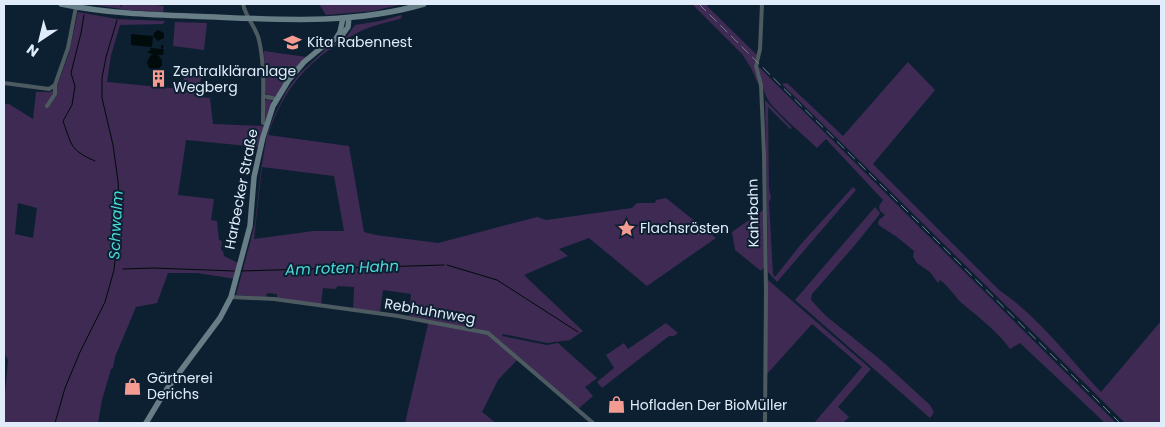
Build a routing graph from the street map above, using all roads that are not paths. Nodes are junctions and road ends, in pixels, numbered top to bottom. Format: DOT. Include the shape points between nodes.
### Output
graph roads {
  1 [pos="61,4"];
  2 [pos="244,4"];
  3 [pos="424,4"];
  4 [pos="762,4"];
  5 [pos="76,7"];
  6 [pos="249,20"];
  7 [pos="346,20"];
  8 [pos="4,83"];
  9 [pos="55,85"];
  10 [pos="262,96"];
  11 [pos="277,99"];
  12 [pos="48,106"];
  13 [pos="263,123"];
  14 [pos="230,297"];
  15 [pos="146,423"];
  16 [pos="593,423"];
  17 [pos="765,423"];
  1 -- 5 [label="main road"];
  2 -- 6 [label="street, Harbecker Straße"];
  3 -- 7 [label="main road"];
  4 -- 17 [label="street, Kahrbahn" via="756,66 761,85 763,144"];
  5 -- 6 [label="main road" via="126,14"];
  5 -- 9 [label="street" via="68,48"];
  6 -- 7 [label="main road" via="309,24"];
  6 -- 10 [label="street, Harbecker Straße" via="259,40"];
  7 -- 11 [label="main road, Harbecker Straße" via="336,38 300,66"];
  8 -- 9 [label="street" via="49,89"];
  9 -- 12 [label="street" via="55,94"];
  10 -- 11 [label="street"];
  10 -- 13 [label="street, Harbecker Straße"];
  11 -- 14 [label="main road, Harbecker Straße" via="262,137 248,231"];
  14 -- 15 [label="main road, Harbecker Straße" via="220,318 164,393"];
  14 -- 16 [label="street, Rebhuhnweg" via="274,299 398,316 488,333"];
}
